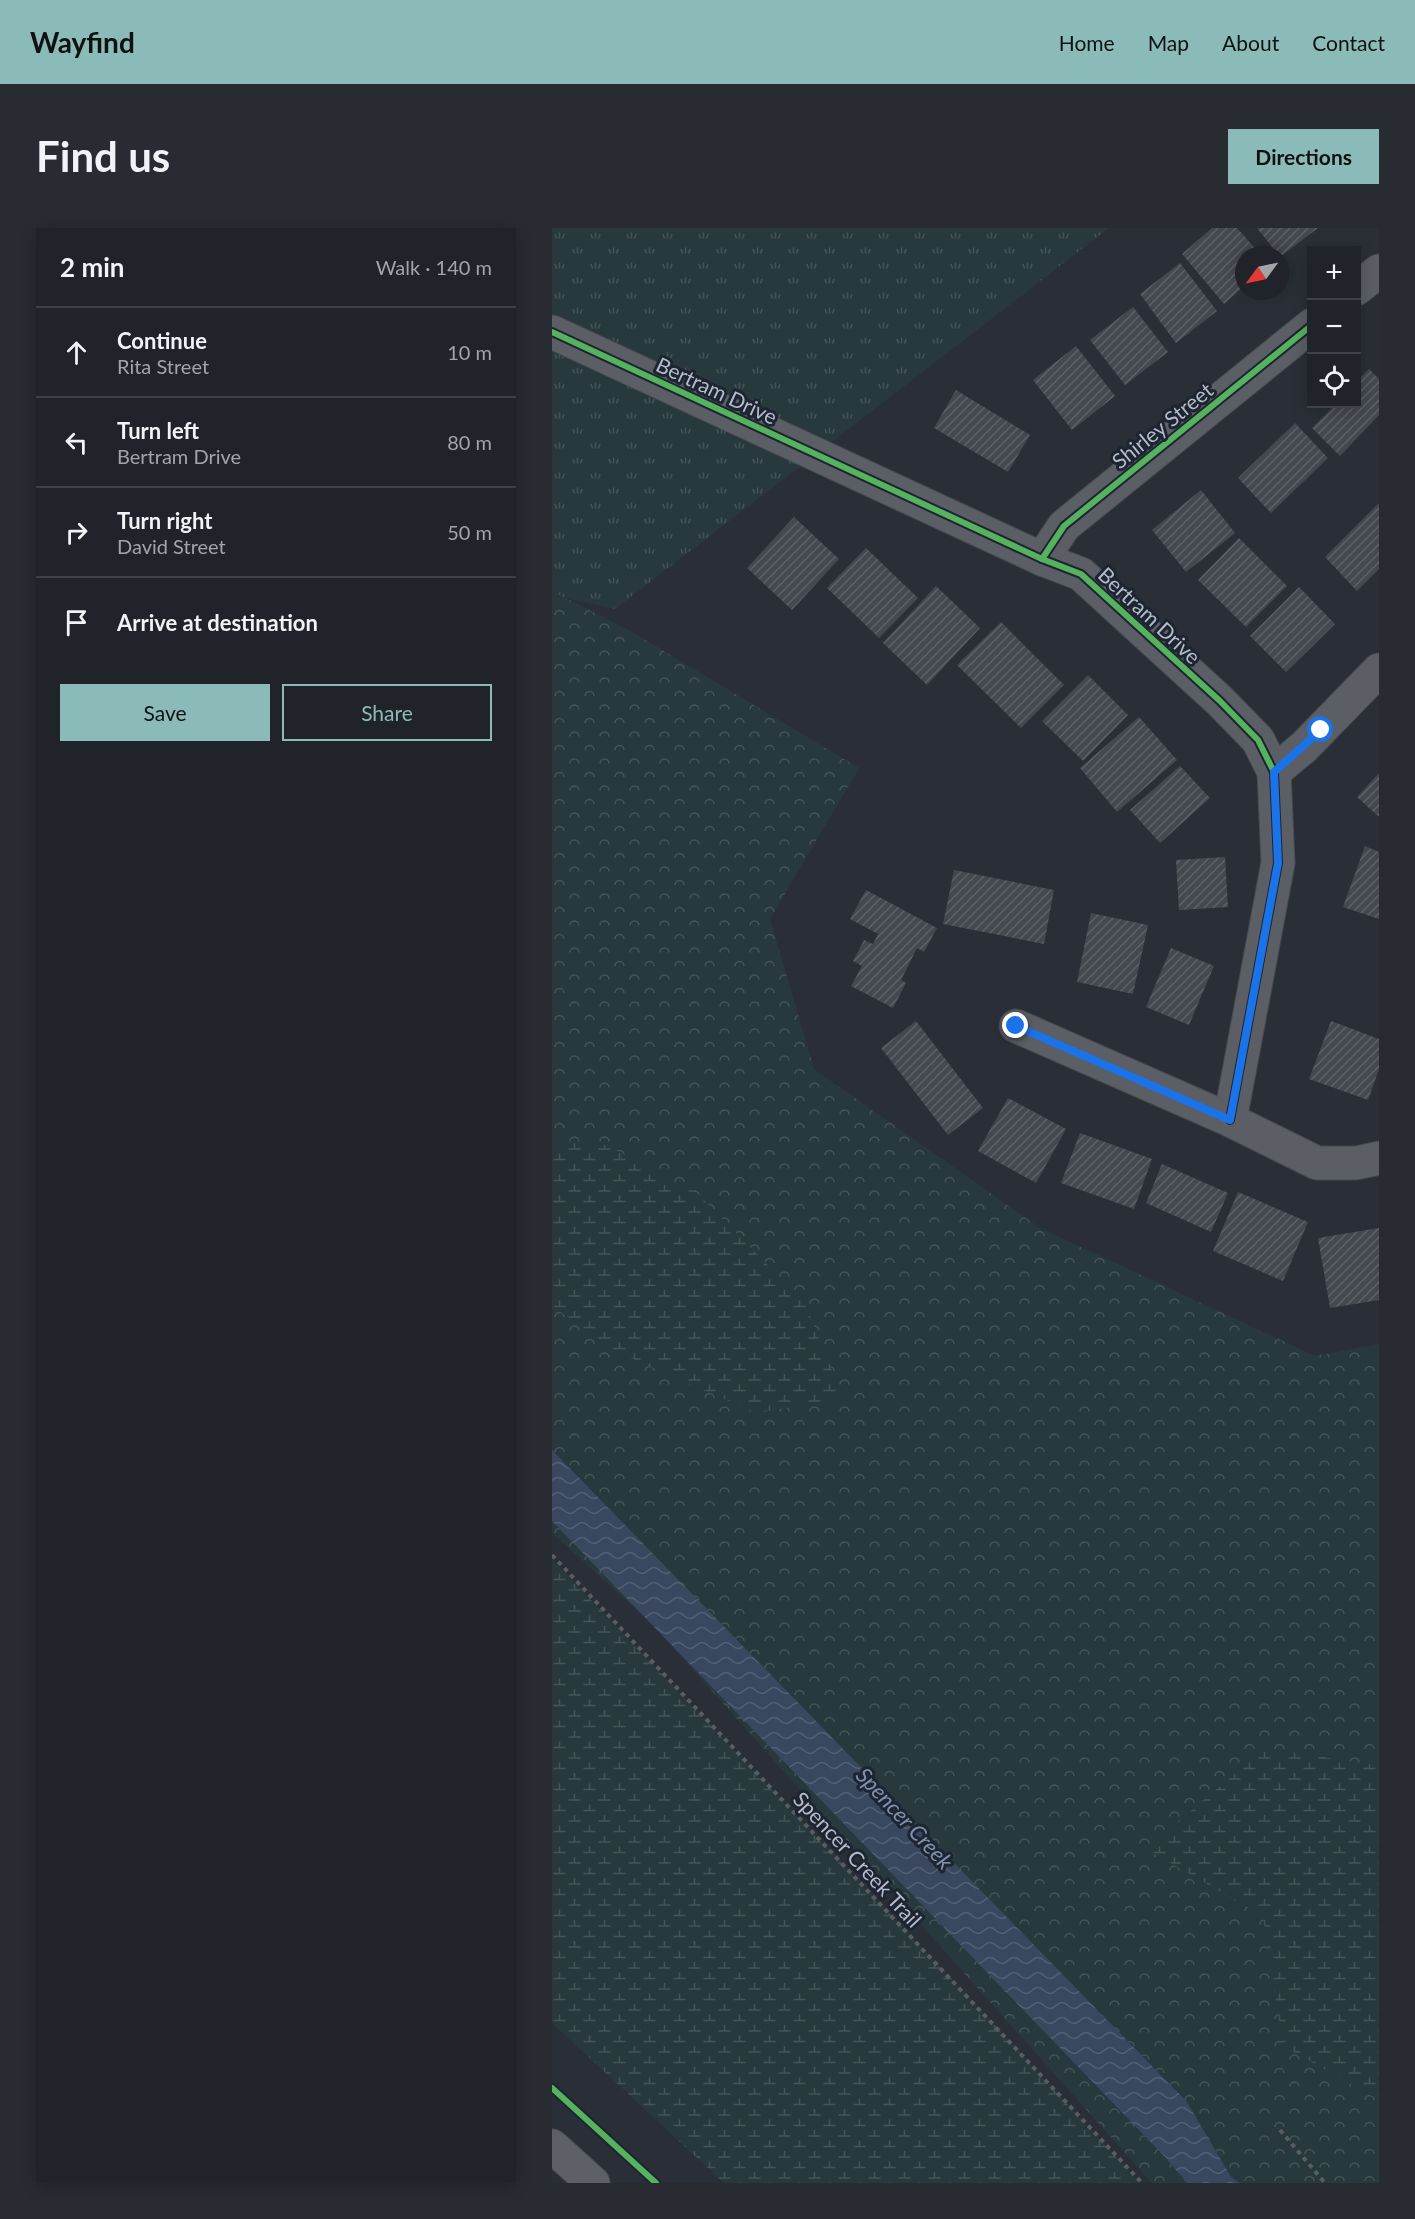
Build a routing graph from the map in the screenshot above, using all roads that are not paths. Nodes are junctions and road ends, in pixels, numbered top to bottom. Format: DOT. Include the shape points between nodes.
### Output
graph roads {
  1 [pos="1379,270"];
  2 [pos="1361,285"];
  3 [pos="1307,328"];
  4 [pos="552,332"];
  5 [pos="1042,559"];
  6 [pos="1379,670"];
  7 [pos="1274,772"];
  8 [pos="1016,1026"];
  9 [pos="1230,1120"];
  10 [pos="1379,1158"];
  11 [pos="552,2146"];
  12 [pos="593,2183"];
  1 -- 2 [label="street"];
  3 -- 5 [label="street, Shirley Street" via="1064,526"];
  4 -- 5 [label="street, Bertram Drive"];
  5 -- 7 [label="street, Bertram Drive" via="1081,574 1220,701 1258,740"];
  6 -- 7 [label="street" via="1305,747"];
  7 -- 9 [label="street, Bertram Drive" via="1278,863"];
  8 -- 9 [label="street"];
  9 -- 10 [label="street" via="1317,1163 1356,1163"];
  11 -- 12 [label="main road"];
}
